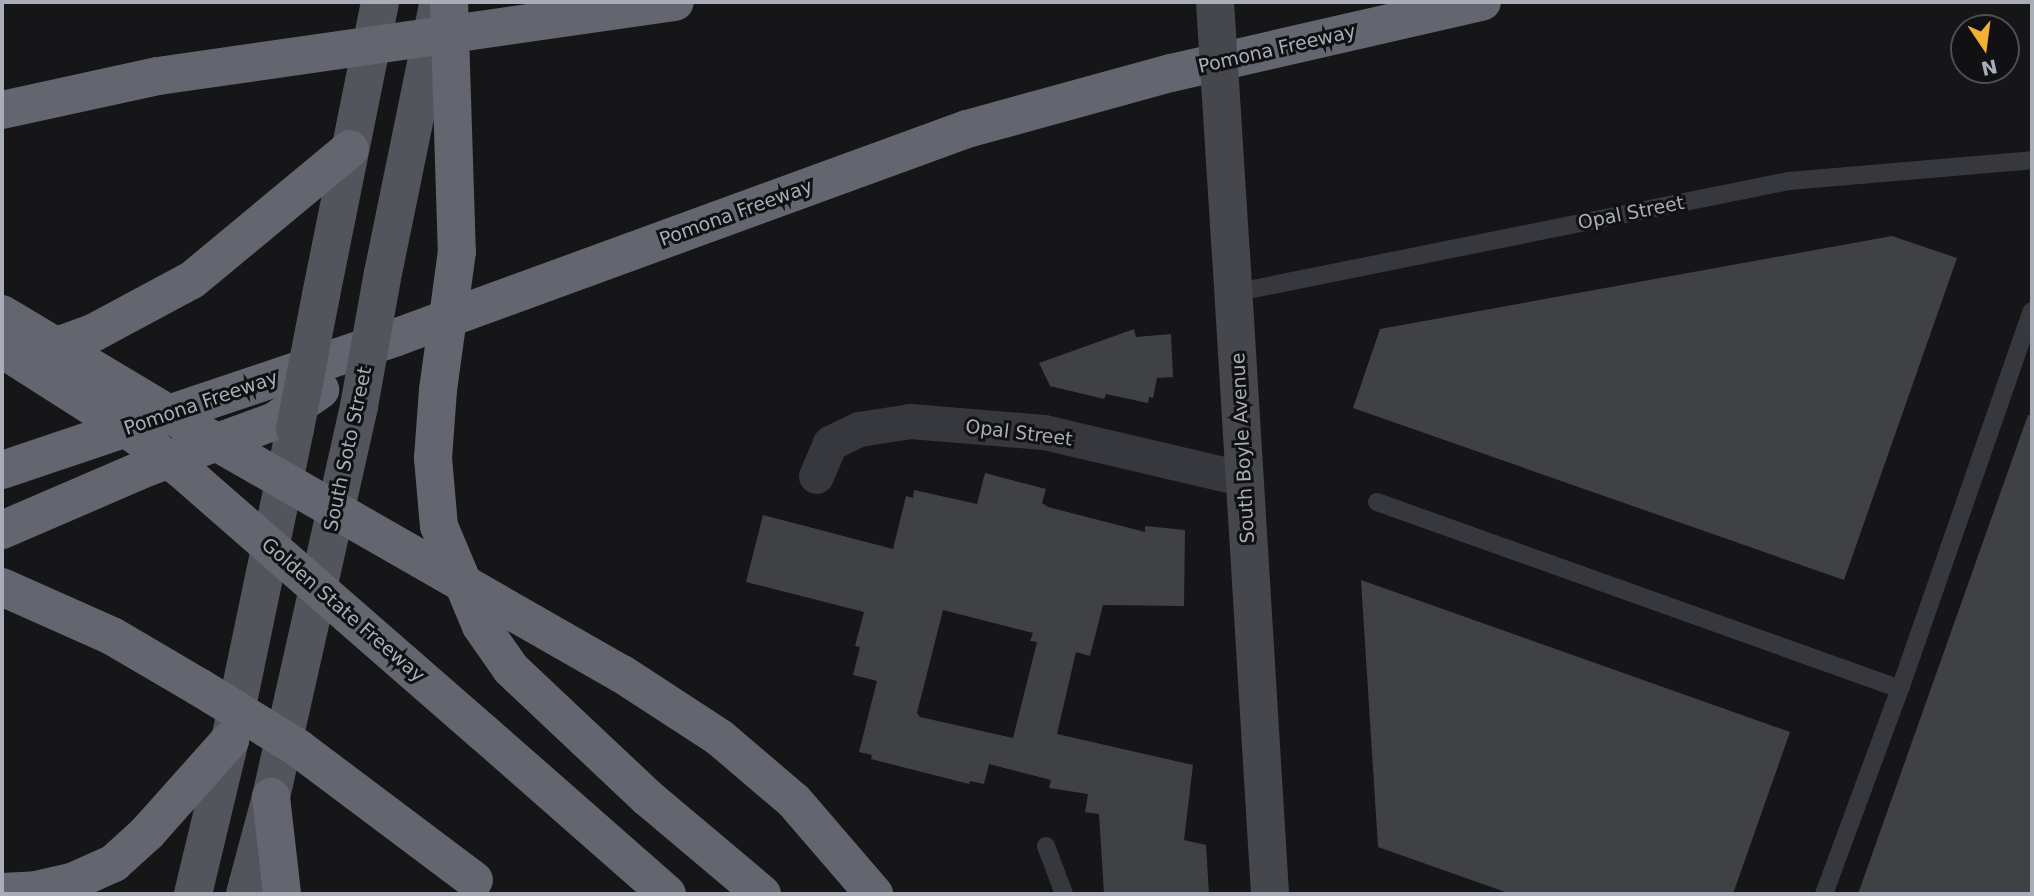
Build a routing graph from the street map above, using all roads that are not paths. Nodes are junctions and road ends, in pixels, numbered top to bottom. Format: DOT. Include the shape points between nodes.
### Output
graph roads {
  1 [pos="380,2"];
  2 [pos="439,2"];
  3 [pos="449,2"];
  4 [pos="675,2"];
  5 [pos="1215,2"];
  6 [pos="1482,2"];
  7 [pos="158,76"];
  8 [pos="2,97"];
  9 [pos="2,110"];
  10 [pos="350,149"];
  11 [pos="2032,160"];
  12 [pos="1233,293"];
  13 [pos="2032,311"];
  14 [pos="2,314"];
  15 [pos="397,337"];
  16 [pos="2,349"];
  17 [pos="2,363"];
  18 [pos="2,470"];
  19 [pos="816,476"];
  20 [pos="1244,480"];
  21 [pos="1377,502"];
  22 [pos="2,530"];
  23 [pos="2,587"];
  24 [pos="1900,689"];
  25 [pos="230,740"];
  26 [pos="271,797"];
  27 [pos="1046,846"];
  28 [pos="487,889"];
  29 [pos="2,892"];
  30 [pos="193,894"];
  31 [pos="245,894"];
  32 [pos="282,894"];
  33 [pos="667,894"];
  34 [pos="762,894"];
  35 [pos="874,894"];
  36 [pos="1064,894"];
  37 [pos="1270,894"];
  38 [pos="1824,894"];
  1 -- 10 [label="main road"];
  2 -- 26 [label="main road, South Soto Street, bridge" via="359,406"];
  3 -- 34 [label="highway, bridge" via="457,252 433,458 439,526 481,626 520,678 649,798"];
  4 -- 7 [label="highway, bridge"];
  5 -- 12 [label="main road, South Boyle Avenue, bridge"];
  6 -- 15 [label="highway, Pomona Freeway" via="1171,74 967,129"];
  7 -- 8 [label="highway"];
  7 -- 9 [label="highway"];
  10 -- 17 [label="highway" via="192,280 93,334"];
  10 -- 25 [label="main road, bridge"];
  11 -- 12 [label="lane, Opal Street" via="1789,181"];
  12 -- 20 [label="main road, South Boyle Avenue"];
  13 -- 24 [label="lane"];
  14 -- 35 [label="highway, bridge" via="622,674 720,738 794,801"];
  15 -- 18 [label="highway, Pomona Freeway"];
  15 -- 22 [label="highway" via="275,421 146,468"];
  16 -- 33 [label="highway, Golden State Freeway, bridge" via="181,469"];
  19 -- 20 [label="street, Opal Street" via="830,443 859,429 910,421 1044,432"];
  20 -- 37 [label="main road, South Boyle Avenue"];
  21 -- 24 [label="lane"];
  23 -- 28 [label="highway, bridge" via="112,636 298,748"];
  24 -- 38 [label="lane"];
  25 -- 29 [label="highway" via="114,863 74,881"];
  25 -- 30 [label="main road"];
  26 -- 31 [label="main road, South Soto Street"];
  26 -- 32 [label="highway"];
  27 -- 36 [label="lane"];
}
